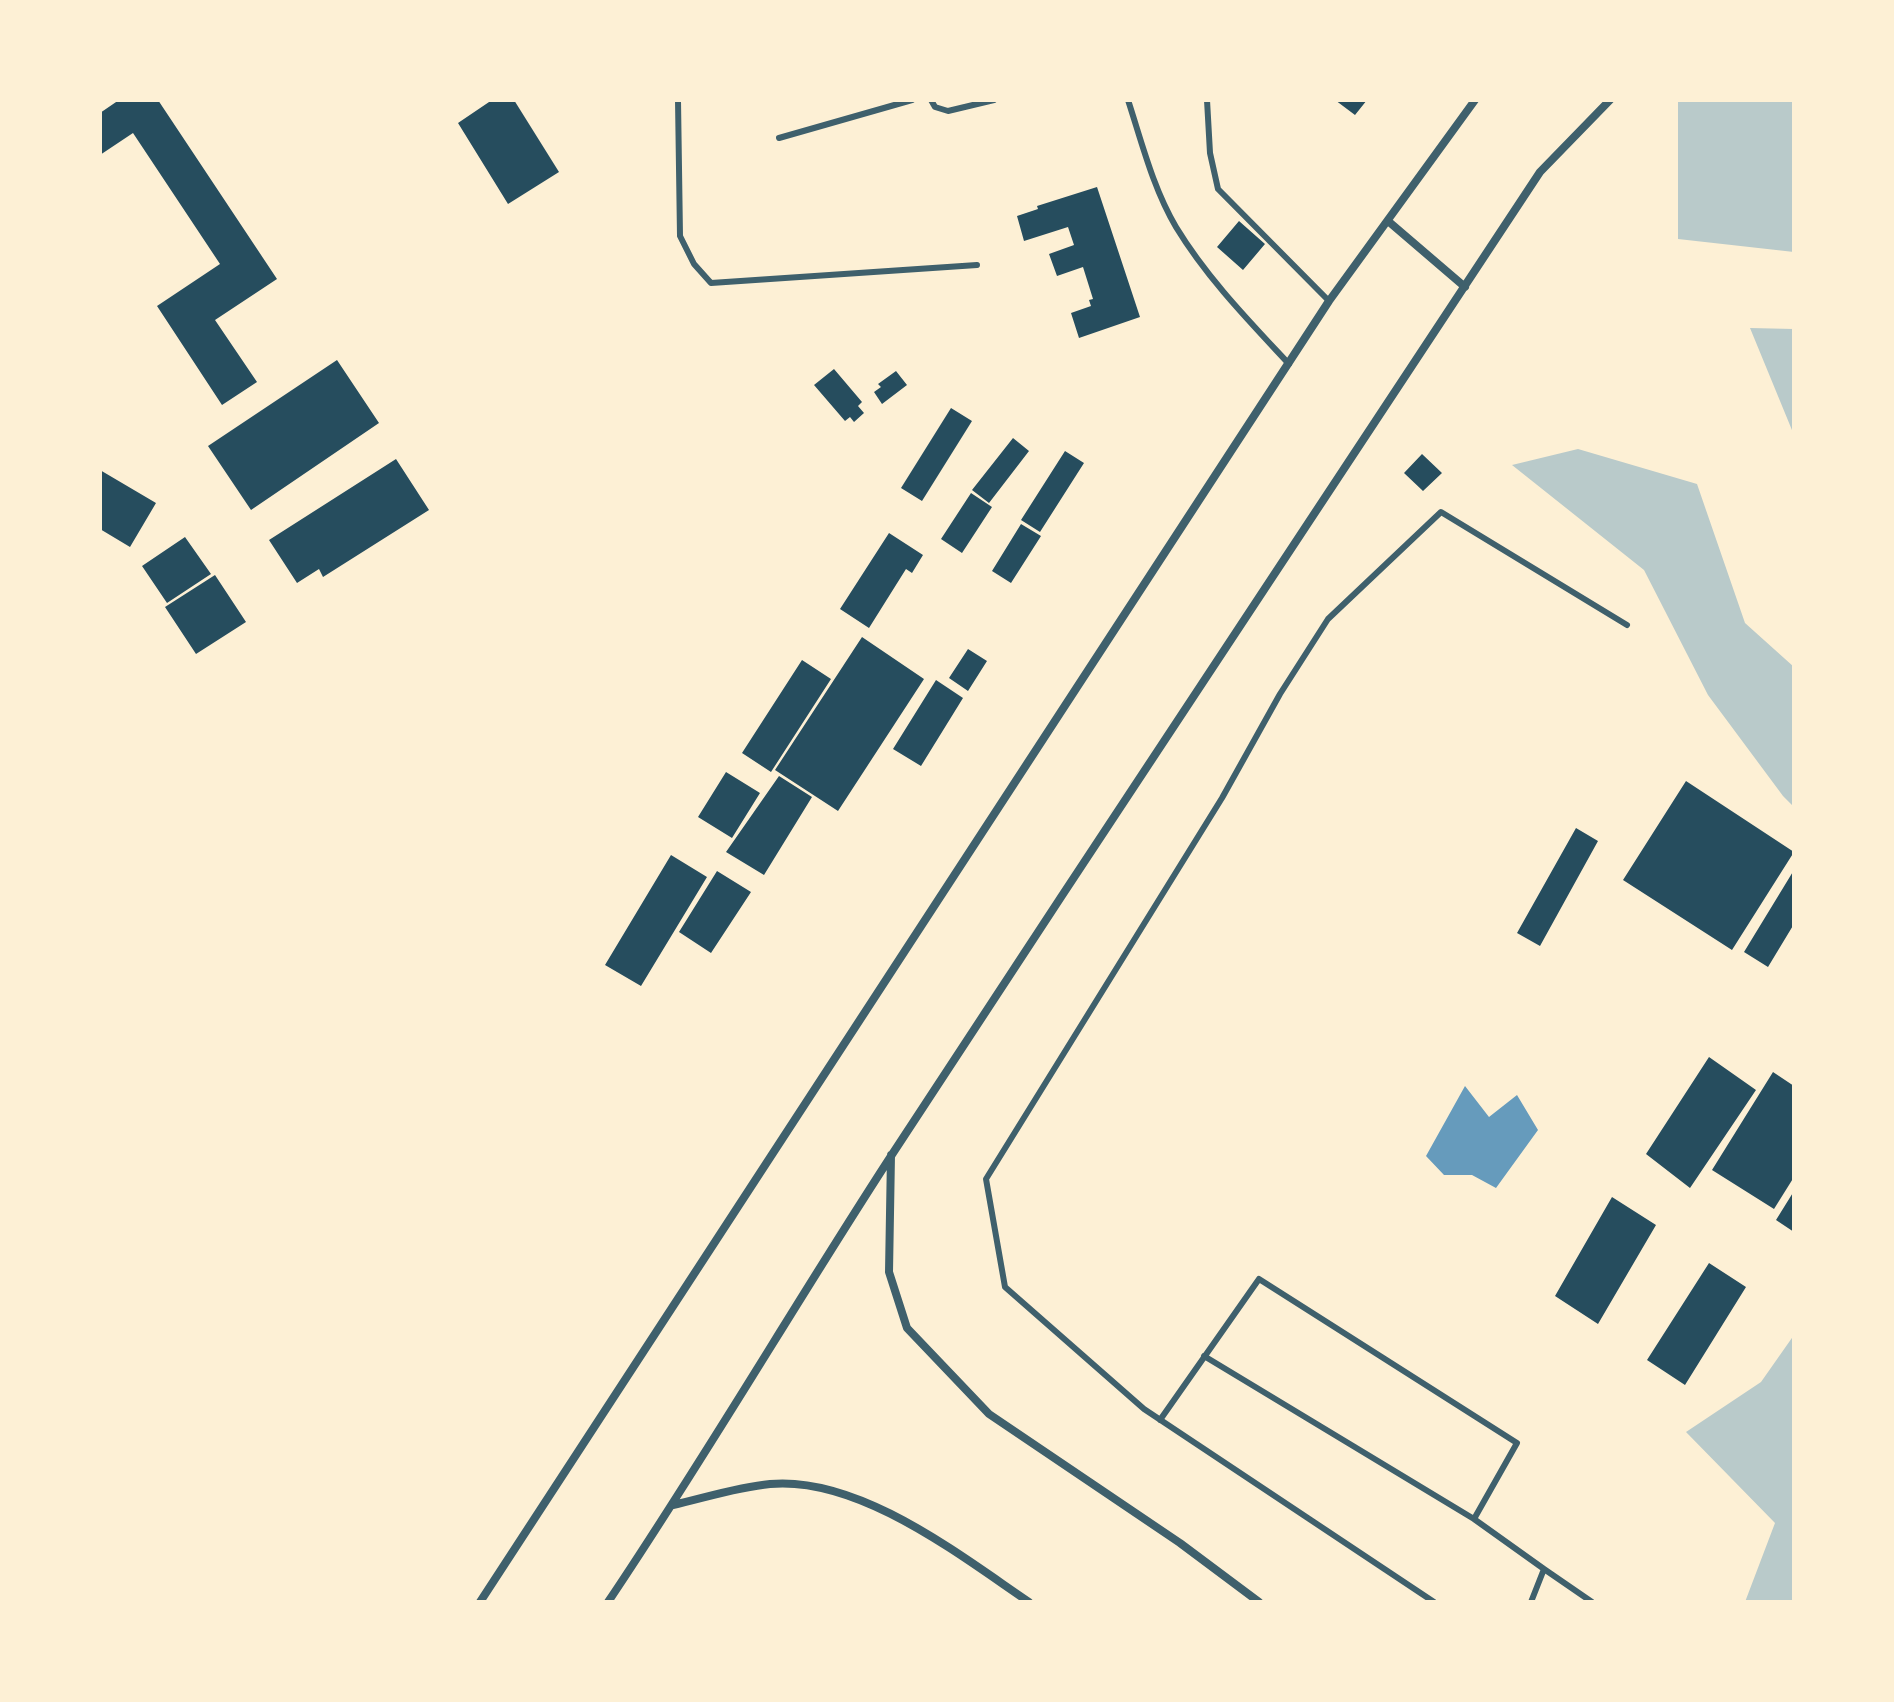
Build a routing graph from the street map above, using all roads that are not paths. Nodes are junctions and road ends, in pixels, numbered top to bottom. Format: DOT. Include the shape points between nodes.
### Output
graph roads {
  1 [pos="678,100"];
  2 [pos="912,100"];
  3 [pos="931,100"];
  4 [pos="994,100"];
  5 [pos="1128,100"];
  6 [pos="1207,100"];
  7 [pos="1475,100"];
  8 [pos="1610,100"];
  9 [pos="779,138"];
  10 [pos="1388,221"];
  11 [pos="977,265"];
  12 [pos="1465,287"];
  13 [pos="1329,301"];
  14 [pos="1289,364"];
  15 [pos="1627,625"];
  16 [pos="891,1155"];
  17 [pos="1204,1356"];
  18 [pos="1160,1420"];
  19 [pos="673,1505"];
  20 [pos="1474,1519"];
  21 [pos="1544,1569"];
  22 [pos="480,1602"];
  23 [pos="608,1602"];
  24 [pos="1029,1602"];
  25 [pos="1259,1602"];
  26 [pos="1434,1602"];
  27 [pos="1531,1602"];
  28 [pos="1592,1602"];
  1 -- 11 [label="lane" via="680,236 711,283"];
  2 -- 9 [label="lane"];
  3 -- 4 [label="lane" via="948,111"];
  5 -- 14 [label="lane" via="1151,172 1175,224 1202,266"];
  6 -- 13 [label="lane" via="1218,189"];
  7 -- 10 [label="street"];
  8 -- 12 [label="street" via="1540,172"];
  10 -- 12 [label="street"];
  10 -- 13 [label="street"];
  12 -- 16 [label="street"];
  13 -- 14 [label="street"];
  14 -- 22 [label="street"];
  15 -- 18 [label="lane" via="1441,512 1328,619 986,1179 1005,1287"];
  16 -- 19 [label="street"];
  16 -- 25 [label="street" via="889,1272 907,1328 989,1414"];
  17 -- 18 [label="lane"];
  17 -- 20 [label="lane"];
  17 -- 20 [label="lane" via="1259,1279 1517,1443"];
  18 -- 26 [label="lane"];
  19 -- 23 [label="street"];
  19 -- 24 [label="street" via="770,1484 823,1486 918,1526"];
  20 -- 21 [label="lane"];
  21 -- 27 [label="lane"];
  21 -- 28 [label="lane"];
}
